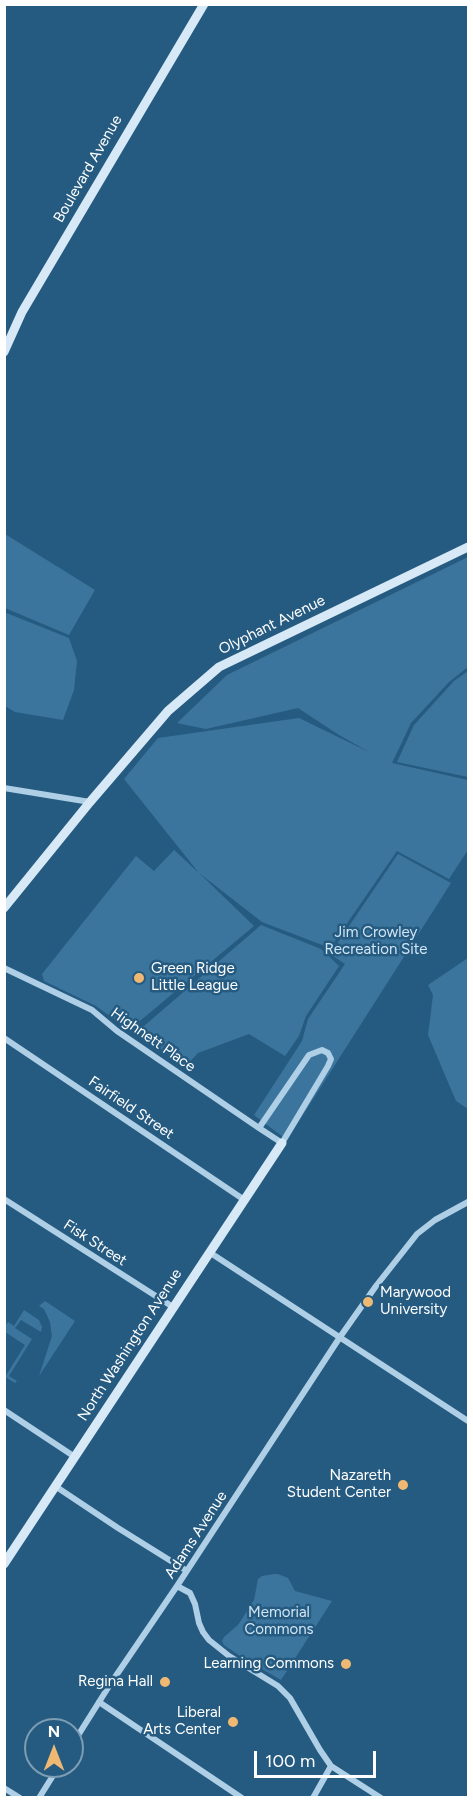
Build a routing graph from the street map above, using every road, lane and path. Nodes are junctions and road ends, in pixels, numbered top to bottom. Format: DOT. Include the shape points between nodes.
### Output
graph roads {
  1 [pos="204,4"];
  2 [pos="4,352"];
  3 [pos="468,547"];
  4 [pos="4,788"];
  5 [pos="90,802"];
  6 [pos="4,908"];
  7 [pos="4,968"];
  8 [pos="4,1038"];
  9 [pos="259,1128"];
  10 [pos="282,1143"];
  11 [pos="4,1199"];
  12 [pos="243,1199"];
  13 [pos="468,1202"];
  14 [pos="209,1252"];
  15 [pos="173,1307"];
  16 [pos="340,1337"];
  17 [pos="4,1410"];
  18 [pos="468,1421"];
  19 [pos="75,1457"];
  20 [pos="56,1486"];
  21 [pos="4,1564"];
  22 [pos="187,1571"];
  23 [pos="177,1586"];
  24 [pos="99,1702"];
  25 [pos="84,1726"];
  26 [pos="332,1766"];
  27 [pos="51,1778"];
  28 [pos="4,1788"];
  29 [pos="40,1795"];
  30 [pos="230,1795"];
  31 [pos="20,1797"];
  32 [pos="49,1797"];
  33 [pos="242,1797"];
  34 [pos="313,1797"];
  35 [pos="381,1797"];
  1 -- 2 [label="street, Boulevard Avenue" via="25,307"];
  3 -- 5 [label="street, Olyphant Avenue" via="219,667 168,711"];
  4 -- 5 [label="street"];
  5 -- 6 [label="street, Olyphant Avenue"];
  7 -- 9 [label="street, Highnett Place" via="92,1011"];
  8 -- 12 [label="street, Fairfield Street"];
  9 -- 10 [label="street, Highnett Place"];
  9 -- 10 [label="street" via="309,1055 322,1050 328,1053 328,1066"];
  10 -- 12 [label="street, North Washington Avenue"];
  11 -- 15 [label="street, Fisk Street"];
  12 -- 14 [label="street, North Washington Avenue"];
  13 -- 16 [label="street, Adams Avenue" via="417,1234"];
  14 -- 15 [label="street, North Washington Avenue"];
  14 -- 16 [label="street"];
  15 -- 19 [label="street, North Washington Avenue"];
  16 -- 18 [label="street"];
  16 -- 22 [label="street, Adams Avenue"];
  17 -- 19 [label="street"];
  19 -- 20 [label="street, North Washington Avenue"];
  20 -- 21 [label="street, North Washington Avenue"];
  20 -- 22 [label="street"];
  22 -- 23 [label="street, Adams Avenue"];
  23 -- 24 [label="street, Adams Avenue"];
  23 -- 26 [label="street" via="190,1593 209,1640 284,1691"];
  24 -- 25 [label="street, Adams Avenue"];
  24 -- 30 [label="street"];
  26 -- 34 [label="street"];
  26 -- 35 [label="street"];
  27 -- 29 [label="street"];
  28 -- 31 [label="street"];
  29 -- 32 [label="street"];
  30 -- 33 [label="street"];
}
